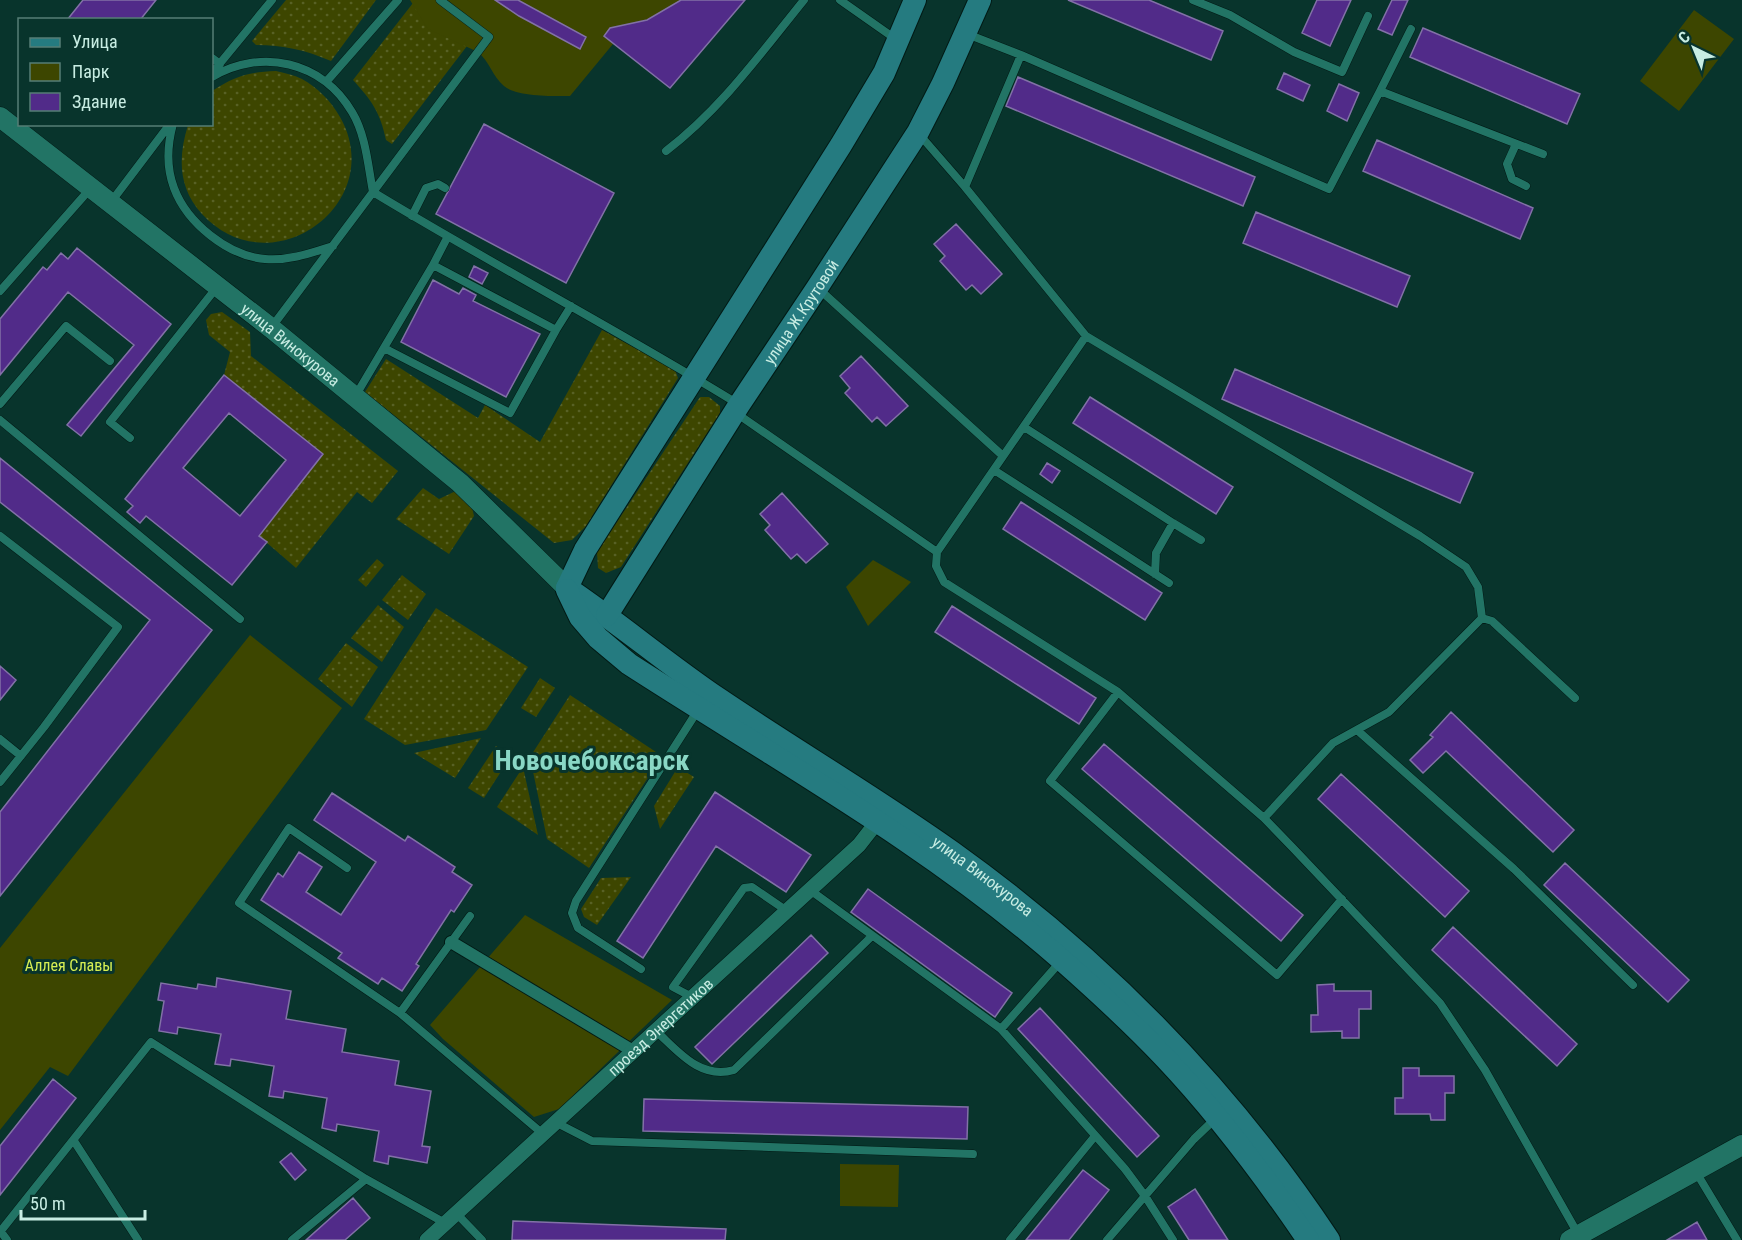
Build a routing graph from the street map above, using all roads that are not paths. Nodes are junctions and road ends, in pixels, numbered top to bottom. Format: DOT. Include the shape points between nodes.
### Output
graph roads {
  1 [pos="272,0"];
  2 [pos="398,0"];
  3 [pos="440,0"];
  4 [pos="804,0"];
  5 [pos="840,0"];
  6 [pos="915,0"];
  7 [pos="980,0"];
  8 [pos="1193,0"];
  9 [pos="1368,16"];
  10 [pos="1411,29"];
  11 [pos="965,33"];
  12 [pos="898,41"];
  13 [pos="1022,55"];
  14 [pos="213,59"];
  15 [pos="219,64"];
  16 [pos="213,73"];
  17 [pos="213,75"];
  18 [pos="326,82"];
  19 [pos="1380,91"];
  20 [pos="0,117"];
  21 [pos="170,126"];
  22 [pos="172,126"];
  23 [pos="918,132"];
  24 [pos="1516,144"];
  25 [pos="666,151"];
  26 [pos="1543,154"];
  27 [pos="1526,186"];
  28 [pos="965,187"];
  29 [pos="90,188"];
  30 [pos="445,188"];
  31 [pos="373,192"];
  32 [pos="111,203"];
  33 [pos="412,216"];
  34 [pos="447,238"];
  35 [pos="333,246"];
  36 [pos="433,265"];
  37 [pos="217,287"];
  38 [pos="817,288"];
  39 [pos="0,291"];
  40 [pos="571,306"];
  41 [pos="271,328"];
  42 [pos="556,330"];
  43 [pos="1086,336"];
  44 [pos="384,348"];
  45 [pos="110,361"];
  46 [pos="693,376"];
  47 [pos="355,396"];
  48 [pos="0,404"];
  49 [pos="737,408"];
  50 [pos="0,420"];
  51 [pos="1024,427"];
  52 [pos="130,438"];
  53 [pos="1004,456"];
  54 [pos="994,470"];
  55 [pos="1173,524"];
  56 [pos="0,536"];
  57 [pos="1201,540"];
  58 [pos="937,552"];
  59 [pos="1155,574"];
  60 [pos="1169,583"];
  61 [pos="567,588"];
  62 [pos="607,615"];
  63 [pos="1482,618"];
  64 [pos="240,619"];
  65 [pos="1118,692"];
  66 [pos="1575,698"];
  67 [pos="699,709"];
  68 [pos="1357,730"];
  69 [pos="0,739"];
  70 [pos="21,756"];
  71 [pos="0,782"];
  72 [pos="882,815"];
  73 [pos="1264,818"];
  74 [pos="347,868"];
  75 [pos="810,890"];
  76 [pos="1342,899"];
  77 [pos="787,910"];
  78 [pos="470,916"];
  79 [pos="872,936"];
  80 [pos="451,942"];
  81 [pos="1067,954"];
  82 [pos="641,969"];
  83 [pos="1633,985"];
  84 [pos="692,997"];
  85 [pos="400,1013"];
  86 [pos="1000,1029"];
  87 [pos="656,1031"];
  88 [pos="633,1051"];
  89 [pos="1223,1111"];
  90 [pos="555,1122"];
  91 [pos="543,1134"];
  92 [pos="1095,1136"];
  93 [pos="74,1140"];
  94 [pos="1742,1145"];
  95 [pos="973,1154"];
  96 [pos="1695,1171"];
  97 [pos="366,1179"];
  98 [pos="1145,1196"];
  99 [pos="451,1218"];
  100 [pos="0,1232"];
  101 [pos="1584,1234"];
  102 [pos="7,1240"];
  103 [pos="138,1240"];
  104 [pos="292,1240"];
  105 [pos="427,1240"];
  106 [pos="482,1240"];
  107 [pos="1010,1240"];
  108 [pos="1107,1240"];
  109 [pos="1173,1240"];
  110 [pos="1308,1240"];
  111 [pos="1329,1240"];
  112 [pos="1737,1240"];
  1 -- 15 [label="lane"];
  2 -- 18 [label="lane"];
  3 -- 31 [label="lane" via="489,37"];
  4 -- 25 [label="lane" via="704,119"];
  5 -- 12 [label="lane"];
  6 -- 12 [label="main road"];
  7 -- 11 [label="main road, улица Ж.Крутовой"];
  8 -- 9 [label="lane" via="1342,72"];
  10 -- 19 [label="lane"];
  11 -- 13 [label="lane"];
  11 -- 23 [label="main road, улица Ж.Крутовой"];
  12 -- 46 [label="main road" via="884,73 841,145"];
  13 -- 19 [label="lane" via="1329,189"];
  13 -- 28 [label="lane"];
  14 -- 15 [label="lane"];
  15 -- 16 [label="lane"];
  17 -- 18 [label="lane" via="247,62 272,61 293,65"];
  18 -- 31 [label="lane" via="340,94 360,130"];
  19 -- 24 [label="lane"];
  20 -- 29 [label="street, улица Винокурова"];
  21 -- 32 [label="lane"];
  22 -- 35 [label="lane" via="168,143 174,189 205,231 226,246 263,259 280,260"];
  23 -- 28 [label="lane"];
  23 -- 38 [label="main road, улица Ж.Крутовой"];
  24 -- 26 [label="lane"];
  24 -- 27 [label="lane" via="1507,164 1512,179"];
  28 -- 43 [label="lane"];
  29 -- 32 [label="street, улица Винокурова"];
  29 -- 39 [label="lane"];
  30 -- 33 [label="lane" via="438,184 426,188"];
  31 -- 33 [label="lane"];
  31 -- 35 [label="lane"];
  32 -- 37 [label="street, улица Винокурова"];
  33 -- 34 [label="lane"];
  34 -- 36 [label="lane"];
  34 -- 40 [label="lane"];
  35 -- 41 [label="lane"];
  36 -- 42 [label="lane"];
  36 -- 44 [label="lane"];
  37 -- 41 [label="street, улица Винокурова"];
  37 -- 52 [label="lane" via="110,422"];
  38 -- 49 [label="main road, улица Ж.Крутовой"];
  38 -- 53 [label="lane"];
  40 -- 42 [label="lane"];
  40 -- 46 [label="lane"];
  41 -- 47 [label="street, улица Винокурова"];
  42 -- 44 [label="lane" via="510,413"];
  43 -- 51 [label="lane"];
  43 -- 63 [label="lane" via="1466,567 1478,587"];
  44 -- 47 [label="lane"];
  45 -- 48 [label="lane" via="66,326"];
  46 -- 49 [label="lane"];
  46 -- 61 [label="main road" via="585,550"];
  47 -- 61 [label="street, улица Винокурова" via="460,483"];
  49 -- 58 [label="lane"];
  49 -- 62 [label="main road, улица Ж.Крутовой"];
  50 -- 64 [label="lane"];
  51 -- 53 [label="lane"];
  51 -- 55 [label="lane"];
  53 -- 54 [label="lane"];
  54 -- 58 [label="lane"];
  54 -- 59 [label="lane"];
  55 -- 57 [label="lane"];
  55 -- 59 [label="lane" via="1156,553"];
  56 -- 70 [label="lane" via="118,627"];
  58 -- 65 [label="lane" via="936,566 944,582"];
  59 -- 60 [label="lane"];
  61 -- 62 [label="main road, улица Винокурова"];
  61 -- 67 [label="main road, улица Винокурова" via="580,617 598,638 629,664"];
  62 -- 72 [label="main road, улица Винокурова" via="655,655"];
  63 -- 66 [label="lane" via="1492,621"];
  63 -- 68 [label="lane" via="1389,712"];
  65 -- 73 [label="lane"];
  65 -- 76 [label="lane" via="1050,781 1277,975"];
  67 -- 72 [label="main road, улица Винокурова"];
  67 -- 82 [label="lane" via="572,913 578,928"];
  68 -- 73 [label="lane" via="1334,743"];
  68 -- 83 [label="lane" via="1514,869"];
  69 -- 70 [label="lane"];
  70 -- 71 [label="lane"];
  72 -- 75 [label="street, проезд Энергетиков" via="859,845"];
  72 -- 81 [label="main road, улица Винокурова" via="993,883"];
  73 -- 76 [label="lane"];
  74 -- 85 [label="lane" via="290,828 239,903"];
  75 -- 77 [label="street, проезд Энергетиков"];
  75 -- 79 [label="lane"];
  76 -- 101 [label="lane" via="1440,1003"];
  77 -- 84 [label="street, проезд Энергетиков"];
  77 -- 84 [label="lane" via="752,887 744,888 673,987"];
  78 -- 80 [label="lane"];
  79 -- 86 [label="lane"];
  79 -- 87 [label="lane" via="734,1070 724,1073 700,1069"];
  80 -- 85 [label="lane"];
  80 -- 88 [label="street"];
  81 -- 86 [label="lane"];
  81 -- 89 [label="main road, улица Винокурова" via="1178,1048"];
  84 -- 87 [label="street, проезд Энергетиков"];
  85 -- 91 [label="lane"];
  86 -- 92 [label="lane"];
  87 -- 88 [label="street, проезд Энергетиков"];
  88 -- 90 [label="street, проезд Энергетиков"];
  89 -- 98 [label="lane"];
  89 -- 110 [label="main road, улица Винокурова"];
  89 -- 111 [label="main road, улица Винокурова" via="1278,1167"];
  90 -- 91 [label="street, проезд Энергетиков"];
  90 -- 95 [label="lane" via="592,1141"];
  91 -- 99 [label="street, проезд Энергетиков"];
  92 -- 98 [label="lane"];
  92 -- 107 [label="lane"];
  93 -- 97 [label="lane" via="151,1042"];
  93 -- 100 [label="lane"];
  93 -- 103 [label="lane"];
  94 -- 96 [label="street"];
  96 -- 101 [label="street"];
  96 -- 112 [label="lane"];
  97 -- 99 [label="lane"];
  97 -- 104 [label="lane"];
  98 -- 108 [label="lane"];
  98 -- 109 [label="lane"];
  99 -- 105 [label="street, проезд Энергетиков"];
  99 -- 106 [label="lane"];
  100 -- 102 [label="lane"];
}
